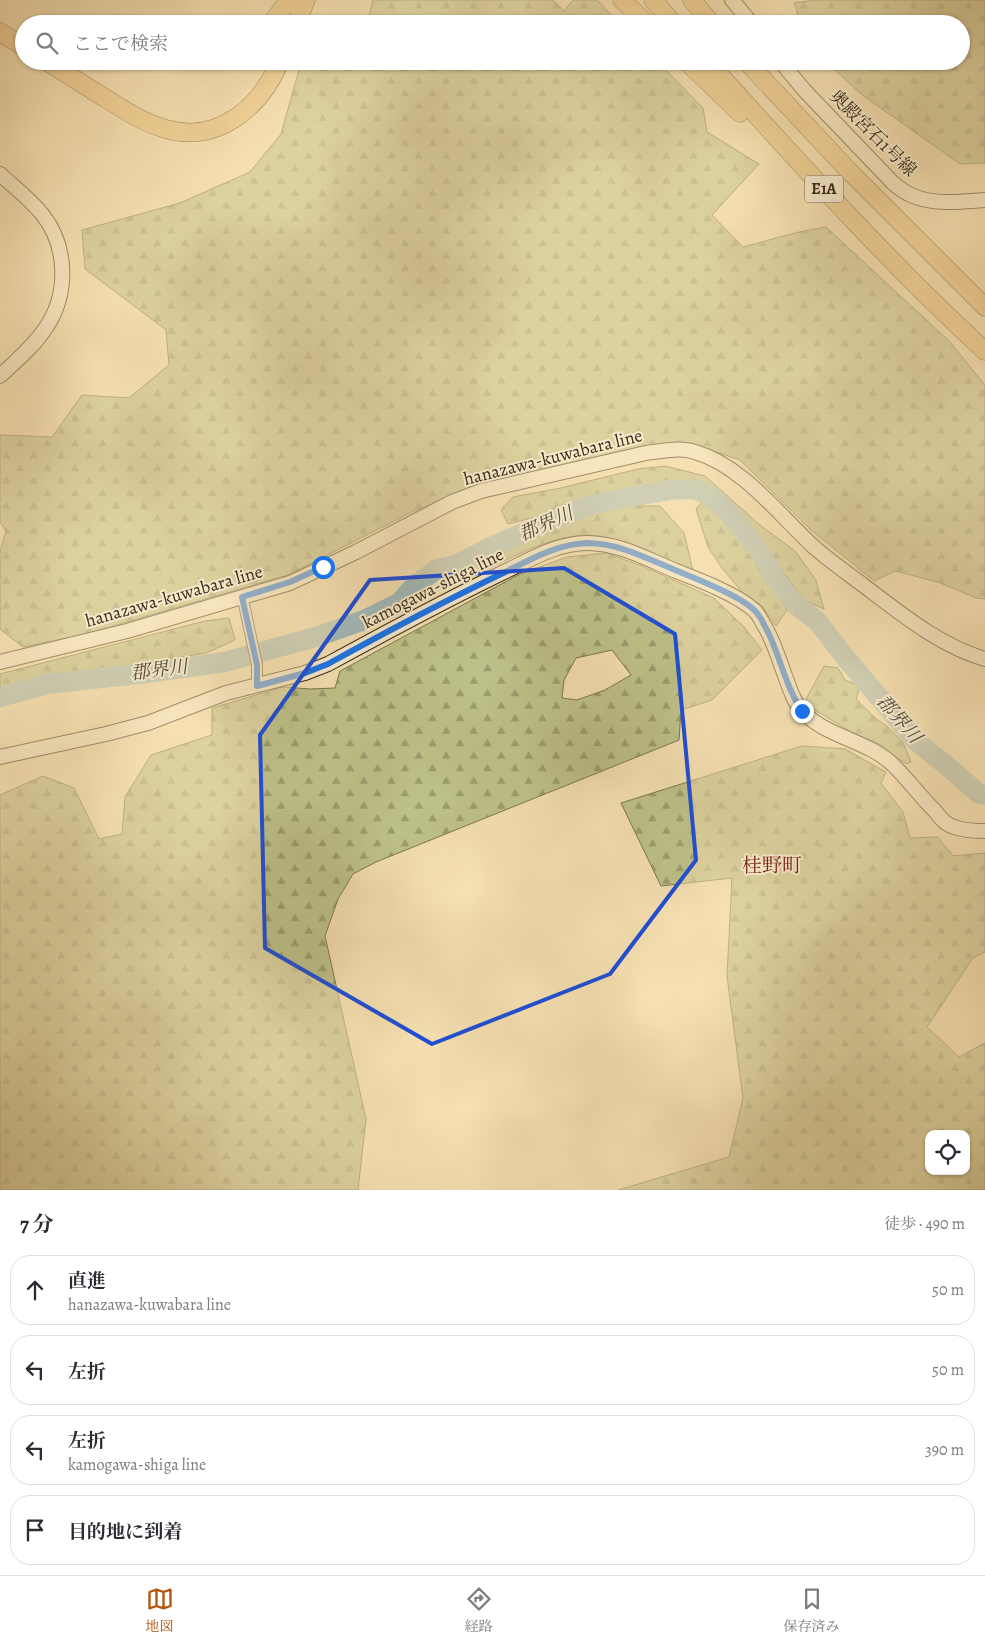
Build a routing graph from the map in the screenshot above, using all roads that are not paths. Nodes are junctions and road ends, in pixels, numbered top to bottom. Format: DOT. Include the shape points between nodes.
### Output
graph roads {
  1 [pos="290,0"];
  2 [pos="306,0"];
  3 [pos="622,0"];
  4 [pos="653,0"];
  5 [pos="692,0"];
  6 [pos="732,0"];
  7 [pos="278,15"];
  8 [pos="300,15"];
  9 [pos="638,15"];
  10 [pos="666,15"];
  11 [pos="704,15"];
  12 [pos="744,15"];
  13 [pos="0,32"];
  14 [pos="15,41"];
  15 [pos="61,70"];
  16 [pos="275,70"];
  17 [pos="695,70"];
  18 [pos="715,70"];
  19 [pos="754,70"];
  20 [pos="788,70"];
  21 [pos="0,174"];
  22 [pos="985,200"];
  23 [pos="852,221"];
  24 [pos="985,307"];
  25 [pos="985,351"];
  26 [pos="0,376"];
  27 [pos="243,601"];
  28 [pos="984,657"];
  29 [pos="0,662"];
  30 [pos="257,686"];
  31 [pos="0,757"];
  32 [pos="985,831"];
  1 -- 7 [label="highway"];
  2 -- 8 [label="highway"];
  3 -- 9 [label="highway"];
  4 -- 10 [label="highway"];
  5 -- 11 [label="highway"];
  6 -- 12 [label="main road"];
  13 -- 14 [label="highway"];
  15 -- 16 [label="highway" via="140,119 167,130 196,132 227,124 242,115 262,94"];
  17 -- 23 [label="highway"];
  18 -- 23 [label="highway, E1A"];
  19 -- 24 [label="highway, E1A" via="849,171"];
  20 -- 22 [label="main road, 奥殿宮石1号線" via="904,192 937,201"];
  21 -- 26 [label="main road" via="42,214 51,227 61,253 63,279 55,310 46,328"];
  23 -- 25 [label="highway, E1A"];
  27 -- 28 [label="main road, hanazawa-kuwabara line" via="356,552 452,502 481,491 646,453 693,451 732,471 816,548 892,608 944,642 973,656"];
  27 -- 29 [label="main road, hanazawa-kuwabara line"];
  27 -- 30 [label="street" via="257,665"];
  30 -- 31 [label="main road, kamogawa-shiga line" via="226,693 148,723"];
  30 -- 32 [label="main road, kamogawa-shiga line" via="328,664 542,554 564,546 604,544 625,549 688,576 742,601 757,612 802,711 814,722 882,756 946,823"];
}
